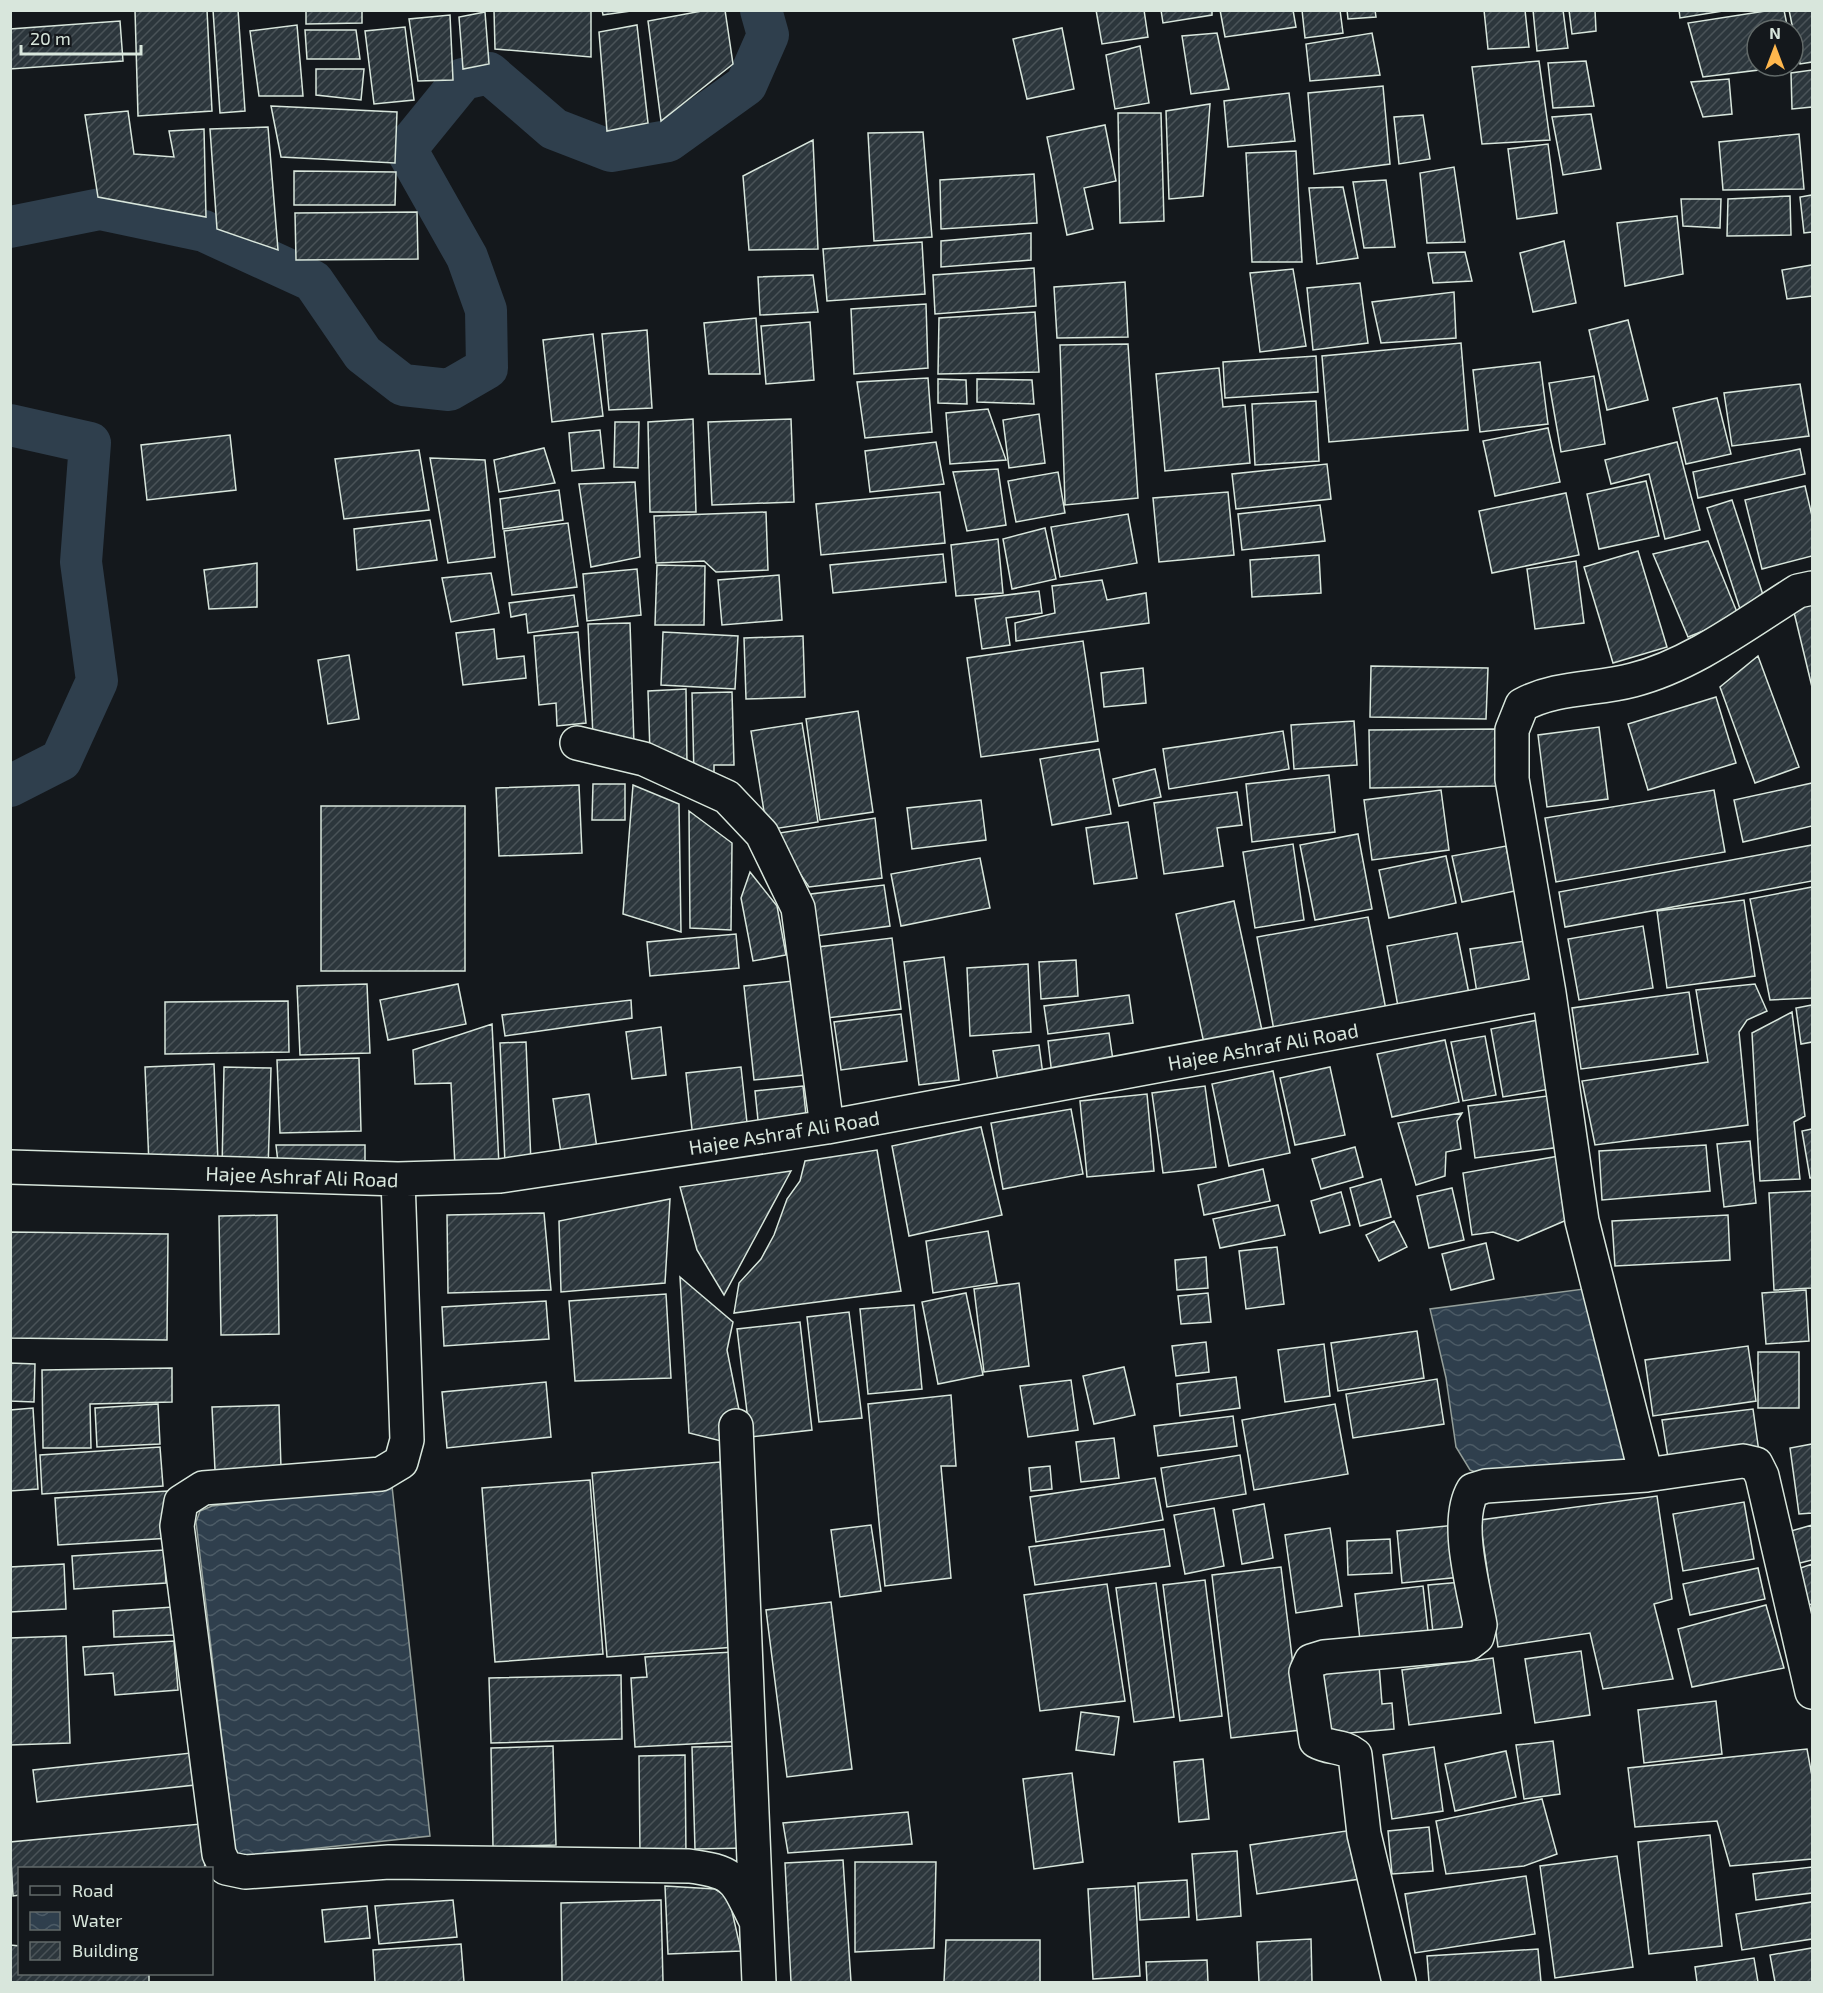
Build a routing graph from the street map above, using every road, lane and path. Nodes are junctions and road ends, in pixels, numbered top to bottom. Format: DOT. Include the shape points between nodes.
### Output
graph roads {
  1 [pos="1812,588"];
  2 [pos="577,743"];
  3 [pos="1549,993"];
  4 [pos="827,1127"];
  5 [pos="10,1167"];
  6 [pos="398,1179"];
  7 [pos="736,1426"];
  8 [pos="1646,1475"];
  9 [pos="1812,1692"];
  10 [pos="755,1919"];
  11 [pos="759,1983"];
  12 [pos="1400,1983"];
  1 -- 3 [label="street" via="1798,591 1701,652 1644,676 1541,695 1522,705 1512,730 1512,779"];
  2 -- 4 [label="street" via="644,759 726,797 762,834 798,908"];
  3 -- 4 [label="street, Hajee Ashraf Ali Road"];
  3 -- 8 [label="street" via="1582,1221"];
  4 -- 6 [label="street, Hajee Ashraf Ali Road" via="500,1176"];
  5 -- 6 [label="street, Hajee Ashraf Ali Road"];
  6 -- 10 [label="street" via="407,1440 401,1462 381,1474 203,1488 182,1502 177,1526 219,1854 226,1868 245,1872 389,1862 689,1866 720,1870 738,1885"];
  7 -- 10 [label="street"];
  8 -- 9 [label="street" via="1743,1461 1756,1464"];
  8 -- 12 [label="street" via="1473,1490 1466,1502 1466,1540 1480,1625 1477,1637 1468,1644 1311,1661 1306,1672 1316,1741 1325,1747 1346,1747 1355,1755 1364,1834"];
  10 -- 11 [label="street"];
}
